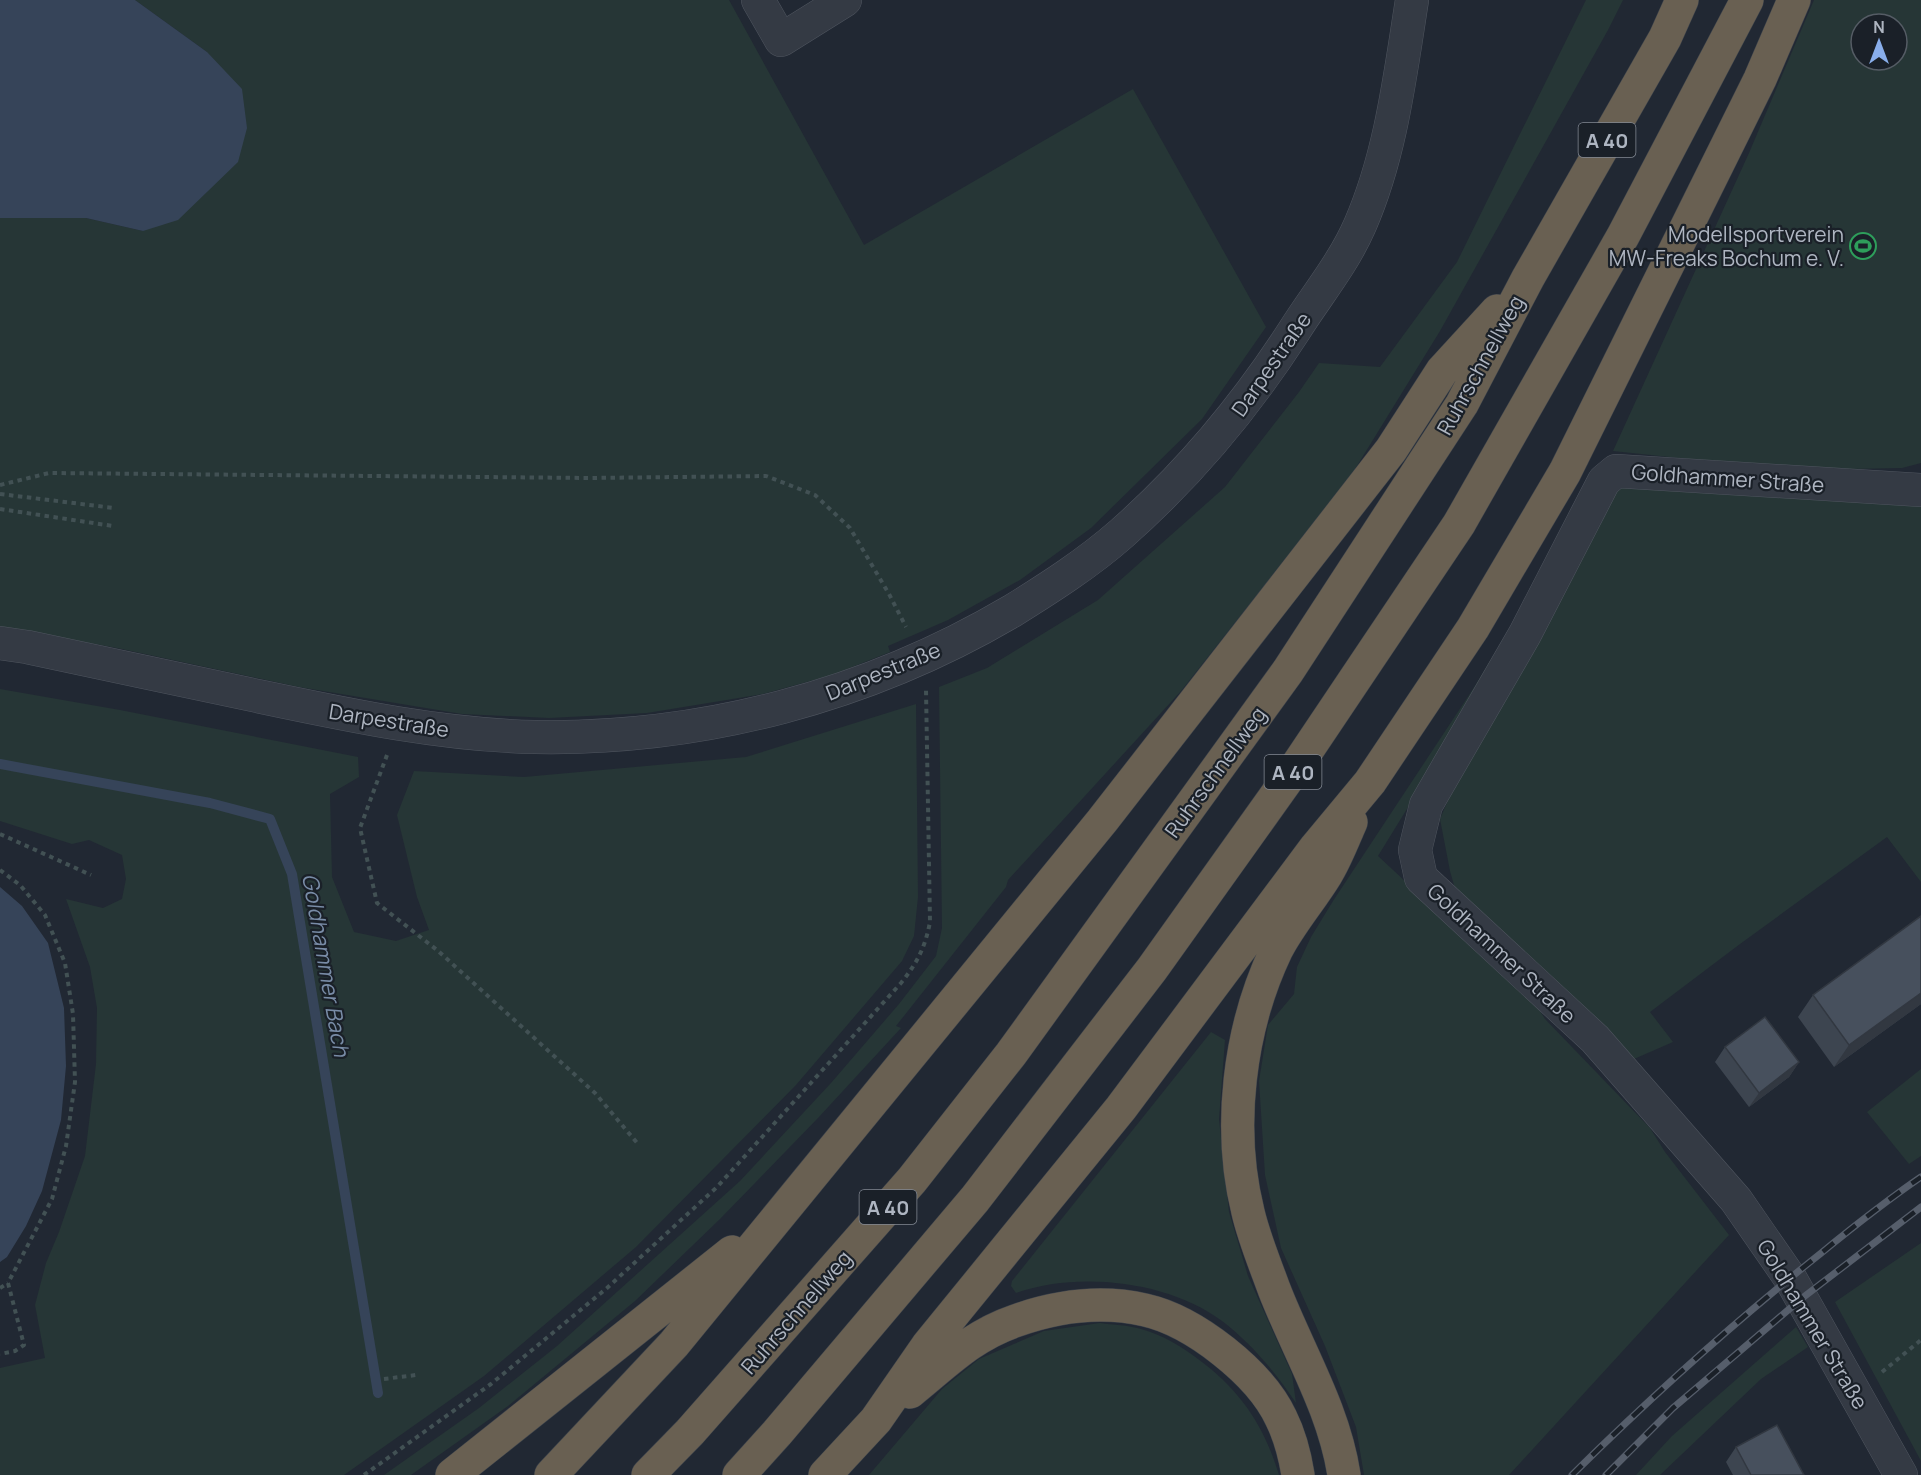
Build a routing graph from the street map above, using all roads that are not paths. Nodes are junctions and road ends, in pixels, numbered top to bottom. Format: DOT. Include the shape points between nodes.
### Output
graph roads {
  1 [pos="758,0"];
  2 [pos="845,0"];
  3 [pos="1412,0"];
  4 [pos="1682,0"];
  5 [pos="1747,0"];
  6 [pos="1794,0"];
  7 [pos="1528,278"];
  8 [pos="1921,490"];
  9 [pos="0,643"];
  10 [pos="1370,783"];
  11 [pos="782,1211"];
  12 [pos="876,1420"];
  13 [pos="452,1475"];
  14 [pos="551,1475"];
  15 [pos="648,1475"];
  16 [pos="739,1475"];
  17 [pos="825,1475"];
  18 [pos="1298,1475"];
  19 [pos="1344,1475"];
  20 [pos="1901,1475"];
  1 -- 2 [label="street" via="781,40"];
  3 -- 9 [label="street, Darpestraße" via="1385,152 1359,227 1339,264 1238,411 1187,471 1118,537 992,623 921,658 806,701 753,716 681,728 536,737 485,735 367,719"];
  4 -- 7 [label="highway, Ruhrschnellweg / A 40" via="1665,38"];
  5 -- 16 [label="highway, A 40" via="1623,237 1459,524 1294,770 1152,969 975,1199"];
  6 -- 10 [label="highway" via="1760,79 1565,472 1473,628"];
  7 -- 11 [label="highway" via="1442,371 1391,450 1102,822"];
  7 -- 15 [label="highway, Ruhrschnellweg / A 40" via="1462,404 1288,671 1011,1054 912,1180"];
  8 -- 20 [label="street, Goldhammer Straße" via="1616,471 1604,481 1525,634 1426,805 1415,850 1421,878 1595,1039 1736,1200 1790,1278"];
  10 -- 12 [label="highway" via="1316,847 1121,1108 928,1345"];
  10 -- 19 [label="highway" via="1328,873 1277,950 1262,988 1244,1057 1237,1132 1248,1213 1275,1291 1334,1428"];
  11 -- 13 [label="highway"];
  11 -- 14 [label="highway" via="674,1344"];
  12 -- 17 [label="highway"];
  12 -- 18 [label="highway" via="956,1352 984,1334 1042,1312 1080,1305 1116,1305 1147,1310 1181,1323 1240,1365 1281,1417"];
}
